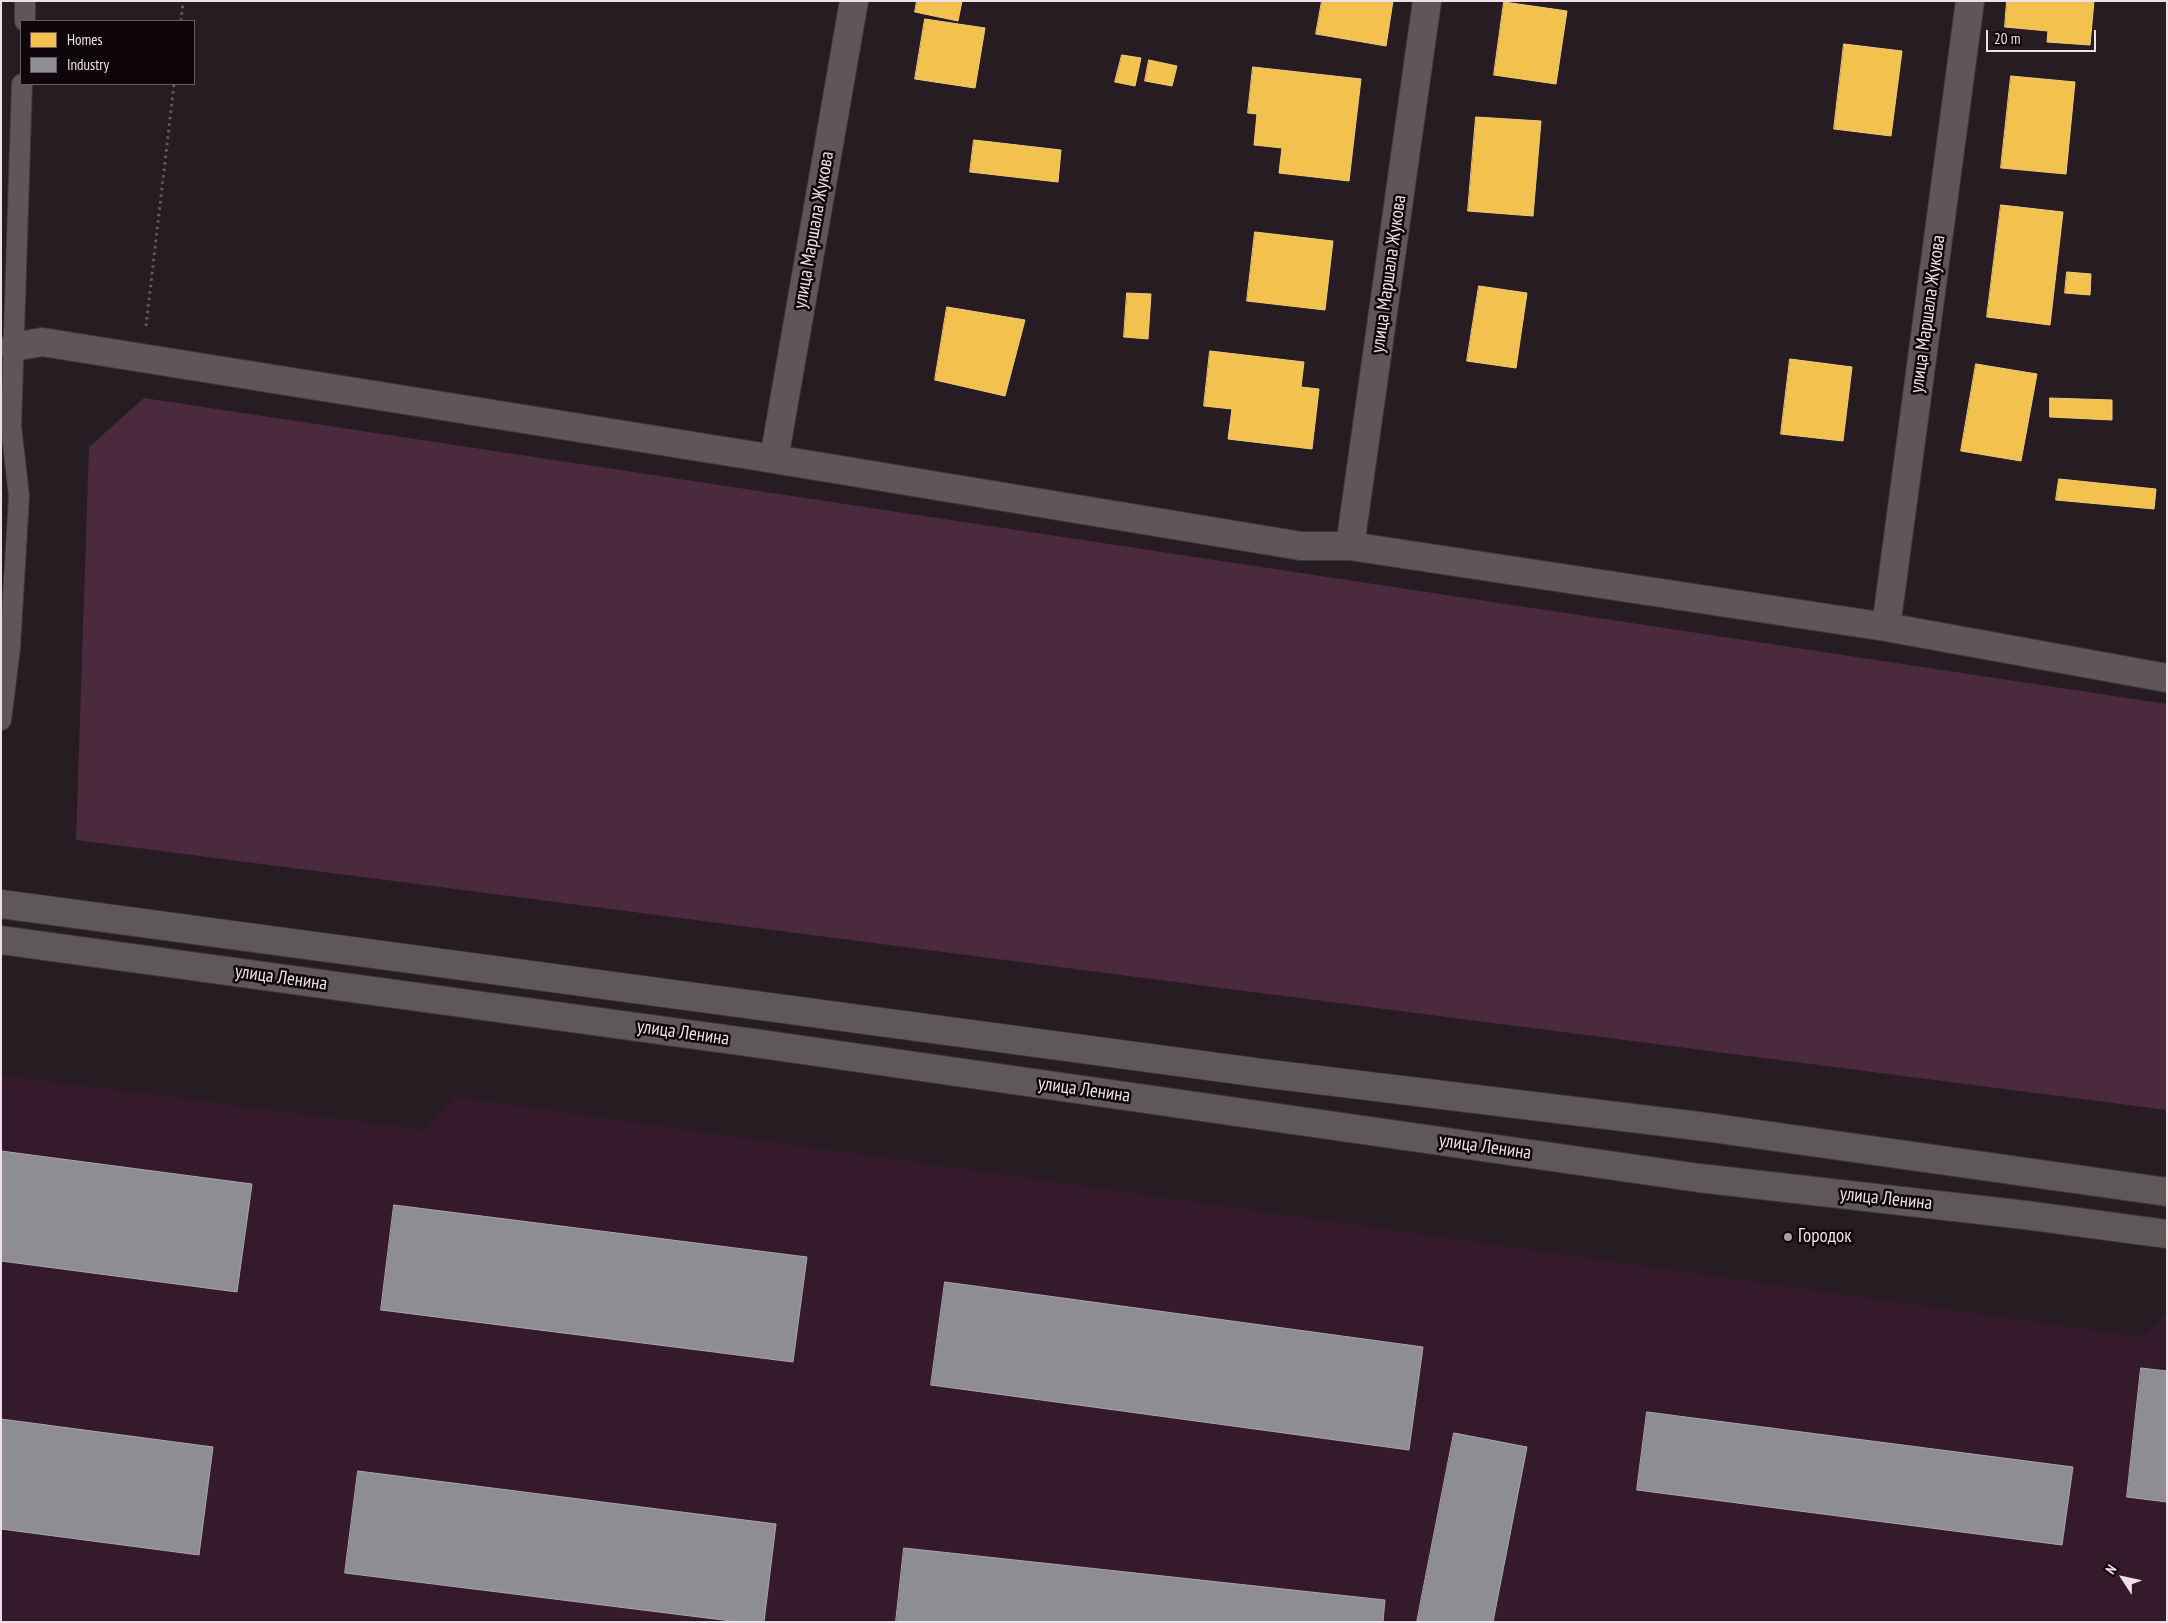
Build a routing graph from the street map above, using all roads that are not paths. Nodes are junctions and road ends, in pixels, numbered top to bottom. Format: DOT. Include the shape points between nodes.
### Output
graph roads {
  1 [pos="25,1"];
  2 [pos="854,1"];
  3 [pos="1427,1"];
  4 [pos="1970,1"];
  5 [pos="25,20"];
  6 [pos="22,85"];
  7 [pos="13,347"];
  8 [pos="774,459"];
  9 [pos="1350,546"];
  10 [pos="9,554"];
  11 [pos="1886,627"];
  12 [pos="2167,678"];
  13 [pos="1,720"];
  14 [pos="1,904"];
  15 [pos="1,940"];
  16 [pos="2167,1192"];
  17 [pos="2167,1234"];
  1 -- 5 [label="lane"];
  2 -- 8 [label="street, улица Маршала Жукова"];
  3 -- 9 [label="street, улица Маршала Жукова"];
  4 -- 11 [label="street, улица Маршала Жукова"];
  6 -- 7 [label="lane"];
  7 -- 8 [label="street" via="42,342"];
  7 -- 10 [label="lane" via="11,442 19,496"];
  8 -- 9 [label="street" via="1301,546"];
  9 -- 11 [label="street"];
  10 -- 13 [label="lane" via="10,648"];
  11 -- 12 [label="street"];
  14 -- 16 [label="main road, улица Ленина" via="1222,1068 1688,1124"];
  15 -- 17 [label="main road, улица Ленина" via="754,1043 1699,1178"];
}
